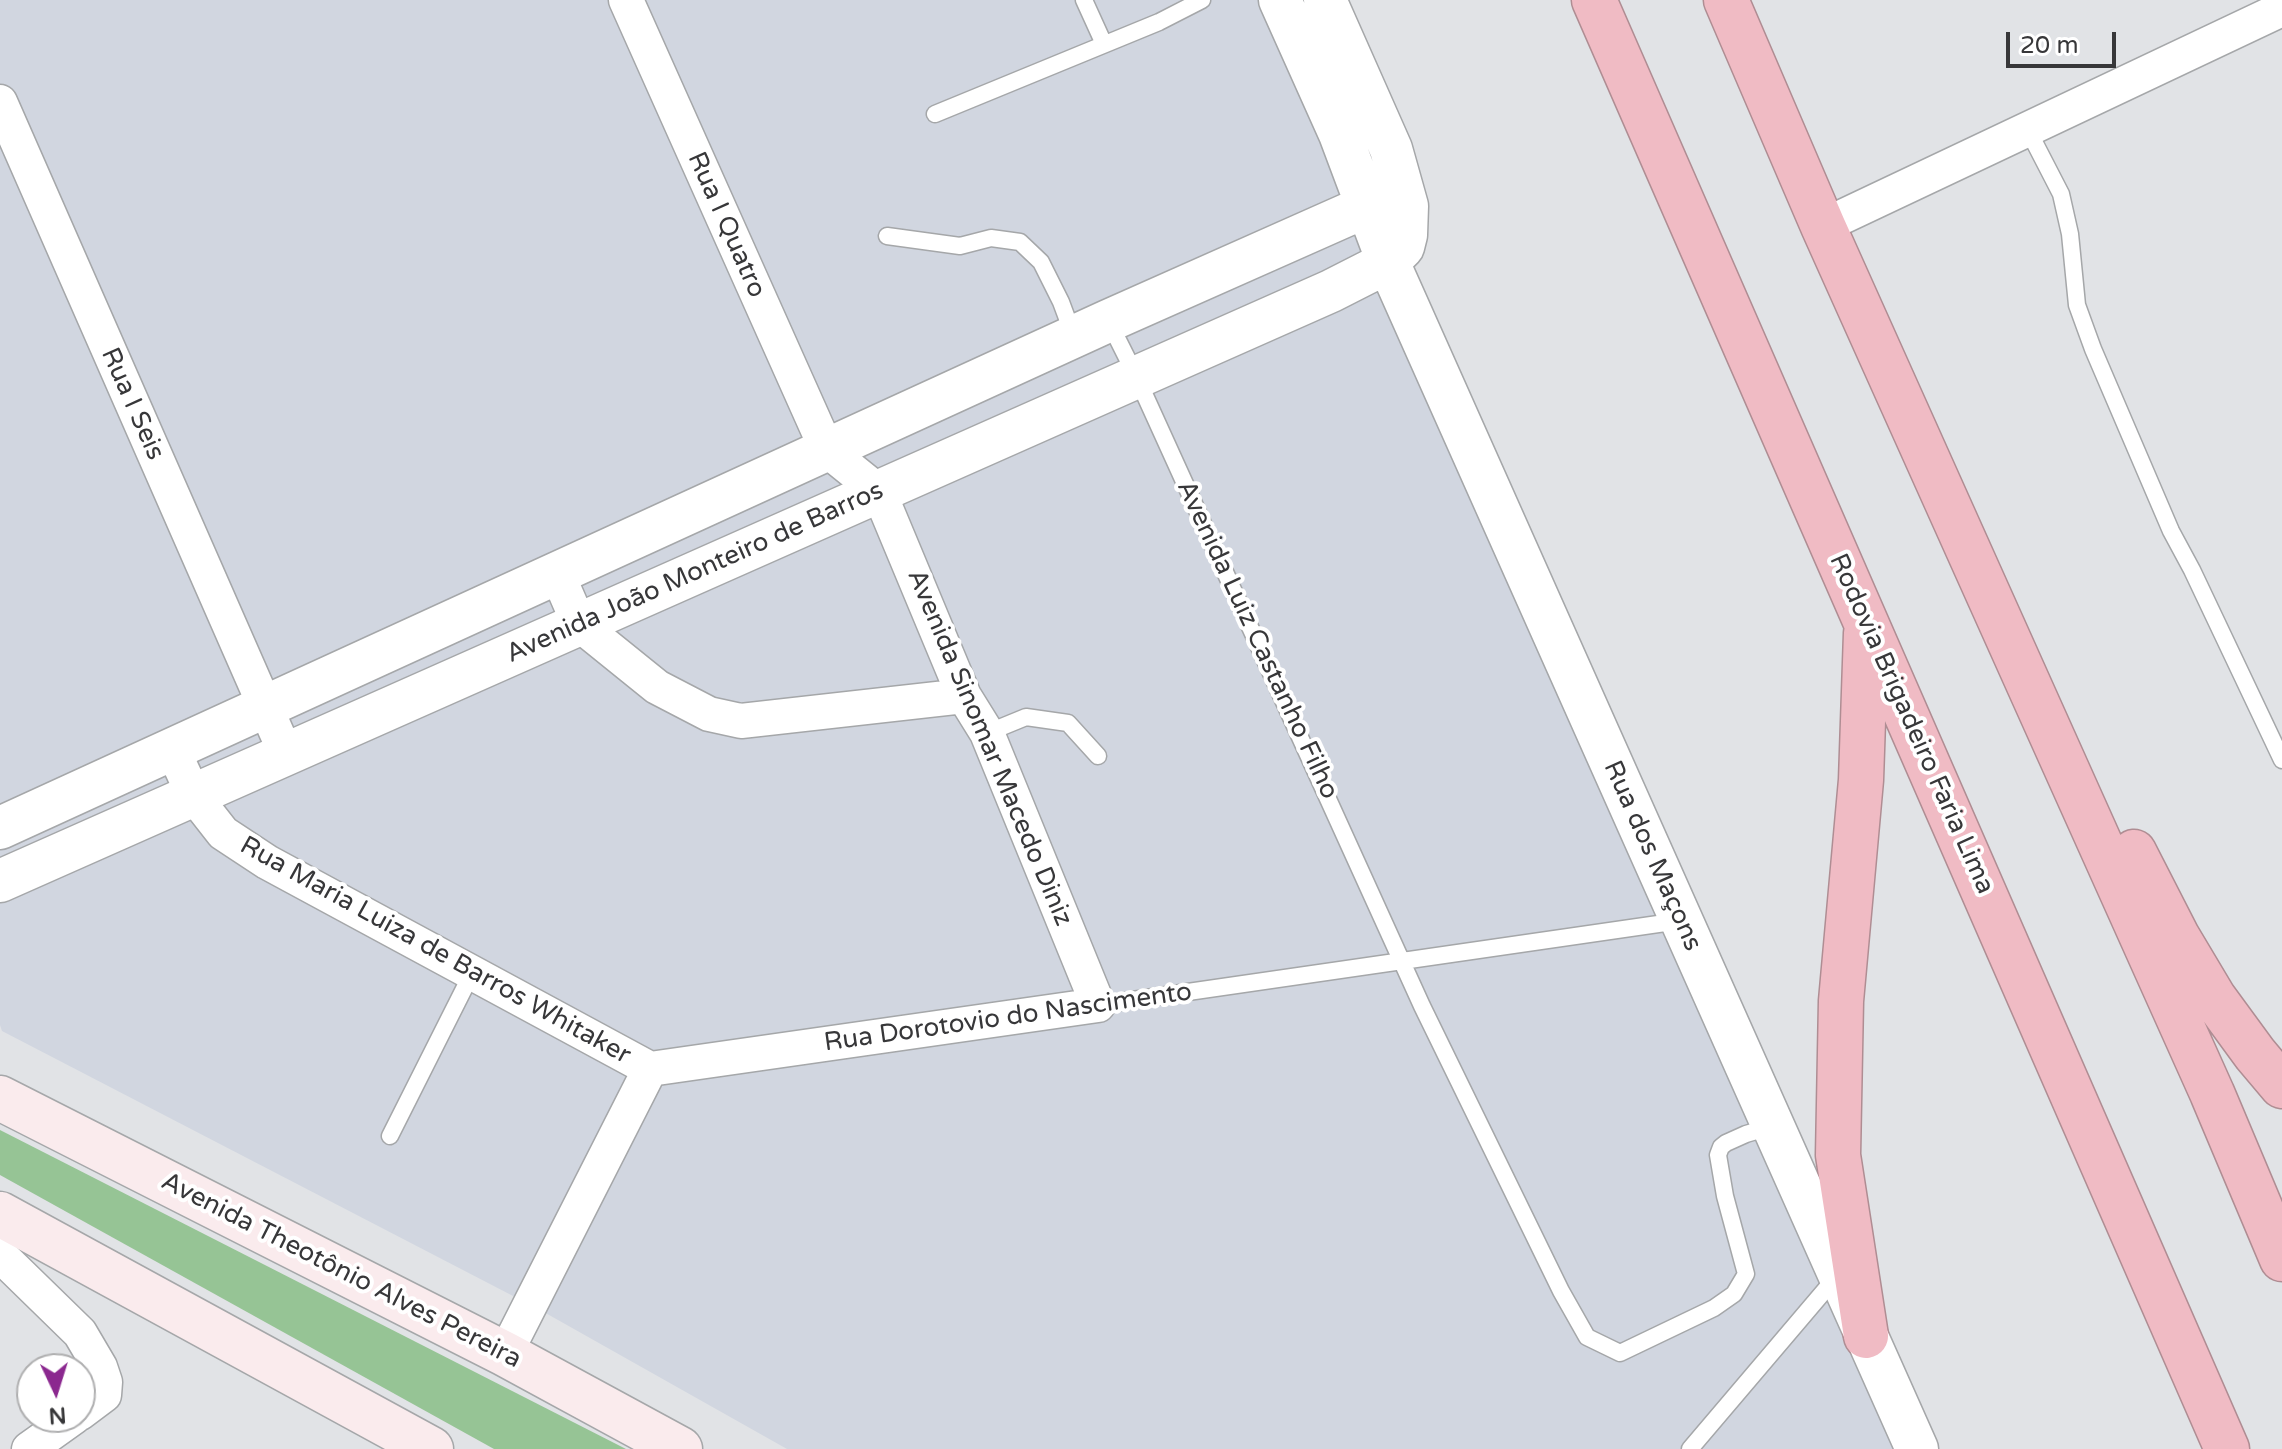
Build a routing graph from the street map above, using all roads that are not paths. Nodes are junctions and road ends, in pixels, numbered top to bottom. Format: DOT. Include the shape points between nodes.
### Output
graph roads {
  1 [pos="626,0"];
  2 [pos="1084,0"];
  3 [pos="1202,0"];
  4 [pos="1280,0"];
  5 [pos="1325,0"];
  6 [pos="1594,0"];
  7 [pos="1726,0"];
  8 [pos="2282,9"];
  9 [pos="1104,44"];
  10 [pos="0,102"];
  11 [pos="935,114"];
  12 [pos="2028,130"];
  13 [pos="1367,206"];
  14 [pos="1823,226"];
  15 [pos="887,236"];
  16 [pos="1388,262"];
  17 [pos="1091,329"];
  18 [pos="1137,378"];
  19 [pos="1911,423"];
  20 [pos="827,450"];
  21 [pos="879,492"];
  22 [pos="557,573"];
  23 [pos="1866,623"];
  24 [pos="579,624"];
  25 [pos="964,696"];
  26 [pos="265,706"];
  27 [pos="987,733"];
  28 [pos="172,748"];
  29 [pos="286,754"];
  30 [pos="1098,756"];
  31 [pos="2282,760"];
  32 [pos="194,796"];
  33 [pos="0,828"];
  34 [pos="0,881"];
  35 [pos="1681,921"];
  36 [pos="1403,961"];
  37 [pos="472,973"];
  38 [pos="1098,1005"];
  39 [pos="650,1069"];
  40 [pos="2282,1086"];
  41 [pos="0,1098"];
  42 [pos="1773,1126"];
  43 [pos="390,1136"];
  44 [pos="0,1214"];
  45 [pos="0,1255"];
  46 [pos="2282,1259"];
  47 [pos="1839,1274"];
  48 [pos="1866,1336"];
  49 [pos="92,1353"];
  50 [pos="505,1354"];
  51 [pos="96,1360"];
  52 [pos="96,1401"];
  53 [pos="52,1433"];
  54 [pos="29,1449"];
  55 [pos="431,1449"];
  56 [pos="680,1449"];
  57 [pos="1690,1449"];
  58 [pos="1917,1449"];
  59 [pos="2227,1449"];
  1 -- 20 [label="street, Rua I Quatro"];
  2 -- 9 [label="lane"];
  3 -- 9 [label="lane"];
  4 -- 13 [label="street, Rua dos Maçons"];
  5 -- 16 [label="street" via="1391,149 1407,206 1403,247"];
  6 -- 23 [label="highway, Rodovia Brigadeiro Faria Lima"];
  7 -- 14 [label="highway"];
  8 -- 12 [label="street"];
  9 -- 11 [label="lane"];
  10 -- 26 [label="street, Rua I Seis"];
  12 -- 14 [label="street"];
  12 -- 31 [label="lane" via="2061,194 2077,305 2093,349 2171,531"];
  13 -- 16 [label="street, Rua dos Maçons"];
  13 -- 17 [label="street"];
  14 -- 19 [label="highway"];
  15 -- 17 [label="lane, Avenida Luiz Castanho Filho" via="960,246 991,238 1020,242 1041,262 1061,302"];
  16 -- 18 [label="street, Avenida João Monteiro de Barros"];
  16 -- 35 [label="street, Rua dos Maçons"];
  17 -- 18 [label="lane, Avenida Luiz Castanho Filho"];
  17 -- 20 [label="street"];
  18 -- 21 [label="street, Avenida João Monteiro de Barros"];
  18 -- 36 [label="lane, Avenida Luiz Castanho Filho"];
  19 -- 40 [label="highway" via="2177,936 2214,998"];
  19 -- 46 [label="highway"];
  20 -- 21 [label="street"];
  20 -- 22 [label="street"];
  21 -- 24 [label="street, Avenida João Monteiro de Barros"];
  21 -- 25 [label="street, Avenida Sinomar Macedo Diniz"];
  22 -- 24 [label="street"];
  22 -- 26 [label="street"];
  23 -- 48 [label="highway" via="1861,780 1841,1001 1838,1155"];
  23 -- 59 [label="highway, Rodovia Brigadeiro Faria Lima"];
  24 -- 25 [label="street" via="657,687 709,714 741,721"];
  24 -- 29 [label="street, Avenida João Monteiro de Barros"];
  25 -- 27 [label="street, Avenida Sinomar Macedo Diniz"];
  26 -- 28 [label="street"];
  26 -- 29 [label="street, Rua I Seis"];
  27 -- 30 [label="lane" via="1026,717 1068,723"];
  27 -- 38 [label="street, Avenida Sinomar Macedo Diniz"];
  28 -- 32 [label="street, Rua Maria Luiza de Barros Whitaker"];
  28 -- 33 [label="street"];
  29 -- 32 [label="street, Avenida João Monteiro de Barros"];
  32 -- 34 [label="street, Avenida João Monteiro de Barros"];
  32 -- 37 [label="street, Rua Maria Luiza de Barros Whitaker" via="223,833 267,862"];
  35 -- 36 [label="lane, Rua Dorotovio do Nascimento"];
  35 -- 42 [label="street, Rua dos Maçons"];
  36 -- 38 [label="lane, Rua Dorotovio do Nascimento"];
  36 -- 42 [label="lane, Avenida Luiz Castanho Filho" via="1561,1291 1587,1337 1620,1353 1734,1294 1746,1274 1718,1155 1726,1143"];
  37 -- 39 [label="street, Rua Maria Luiza de Barros Whitaker"];
  37 -- 43 [label="lane"];
  38 -- 39 [label="street, Rua Dorotovio do Nascimento"];
  39 -- 50 [label="street"];
  41 -- 50 [label="main road, Avenida Theotônio Alves Pereira"];
  42 -- 47 [label="street, Rua dos Maçons"];
  44 -- 55 [label="main road"];
  45 -- 49 [label="street" via="80,1333"];
  47 -- 48 [label="street, Rua dos Maçons"];
  47 -- 57 [label="lane"];
  48 -- 58 [label="street, Rua dos Maçons"];
  50 -- 56 [label="main road, Avenida Theotônio Alves Pereira"];
  51 -- 52 [label="street" via="105,1382 104,1395"];
  53 -- 54 [label="street"];
}
